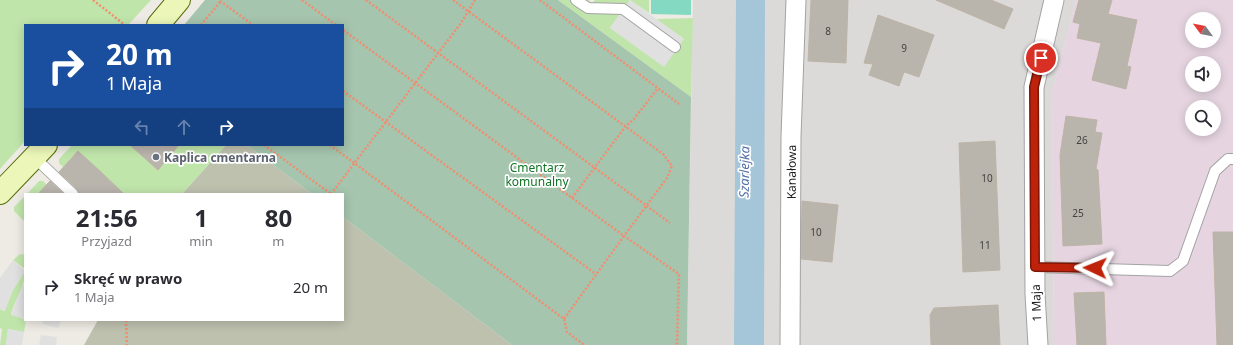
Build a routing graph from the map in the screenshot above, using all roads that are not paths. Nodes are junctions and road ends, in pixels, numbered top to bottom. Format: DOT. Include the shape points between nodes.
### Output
graph roads {
  1 [pos="179,0"];
  2 [pos="576,0"];
  3 [pos="796,0"];
  4 [pos="1054,0"];
  5 [pos="159,24"];
  6 [pos="675,47"];
  7 [pos="40,151"];
  8 [pos="1233,158"];
  9 [pos="0,193"];
  10 [pos="72,193"];
  11 [pos="1035,267"];
  12 [pos="790,345"];
  13 [pos="1038,345"];
  1 -- 5 [label="street"];
  2 -- 6 [label="lane" via="588,8 623,9"];
  3 -- 12 [label="street, Kanałowa" via="791,137"];
  4 -- 11 [label="street, 1 Maja" via="1034,87"];
  7 -- 9 [label="street"];
  7 -- 10 [label="lane"];
  8 -- 11 [label="lane" via="1228,159 1215,171 1183,261 1170,271"];
  11 -- 13 [label="street, 1 Maja"];
}
